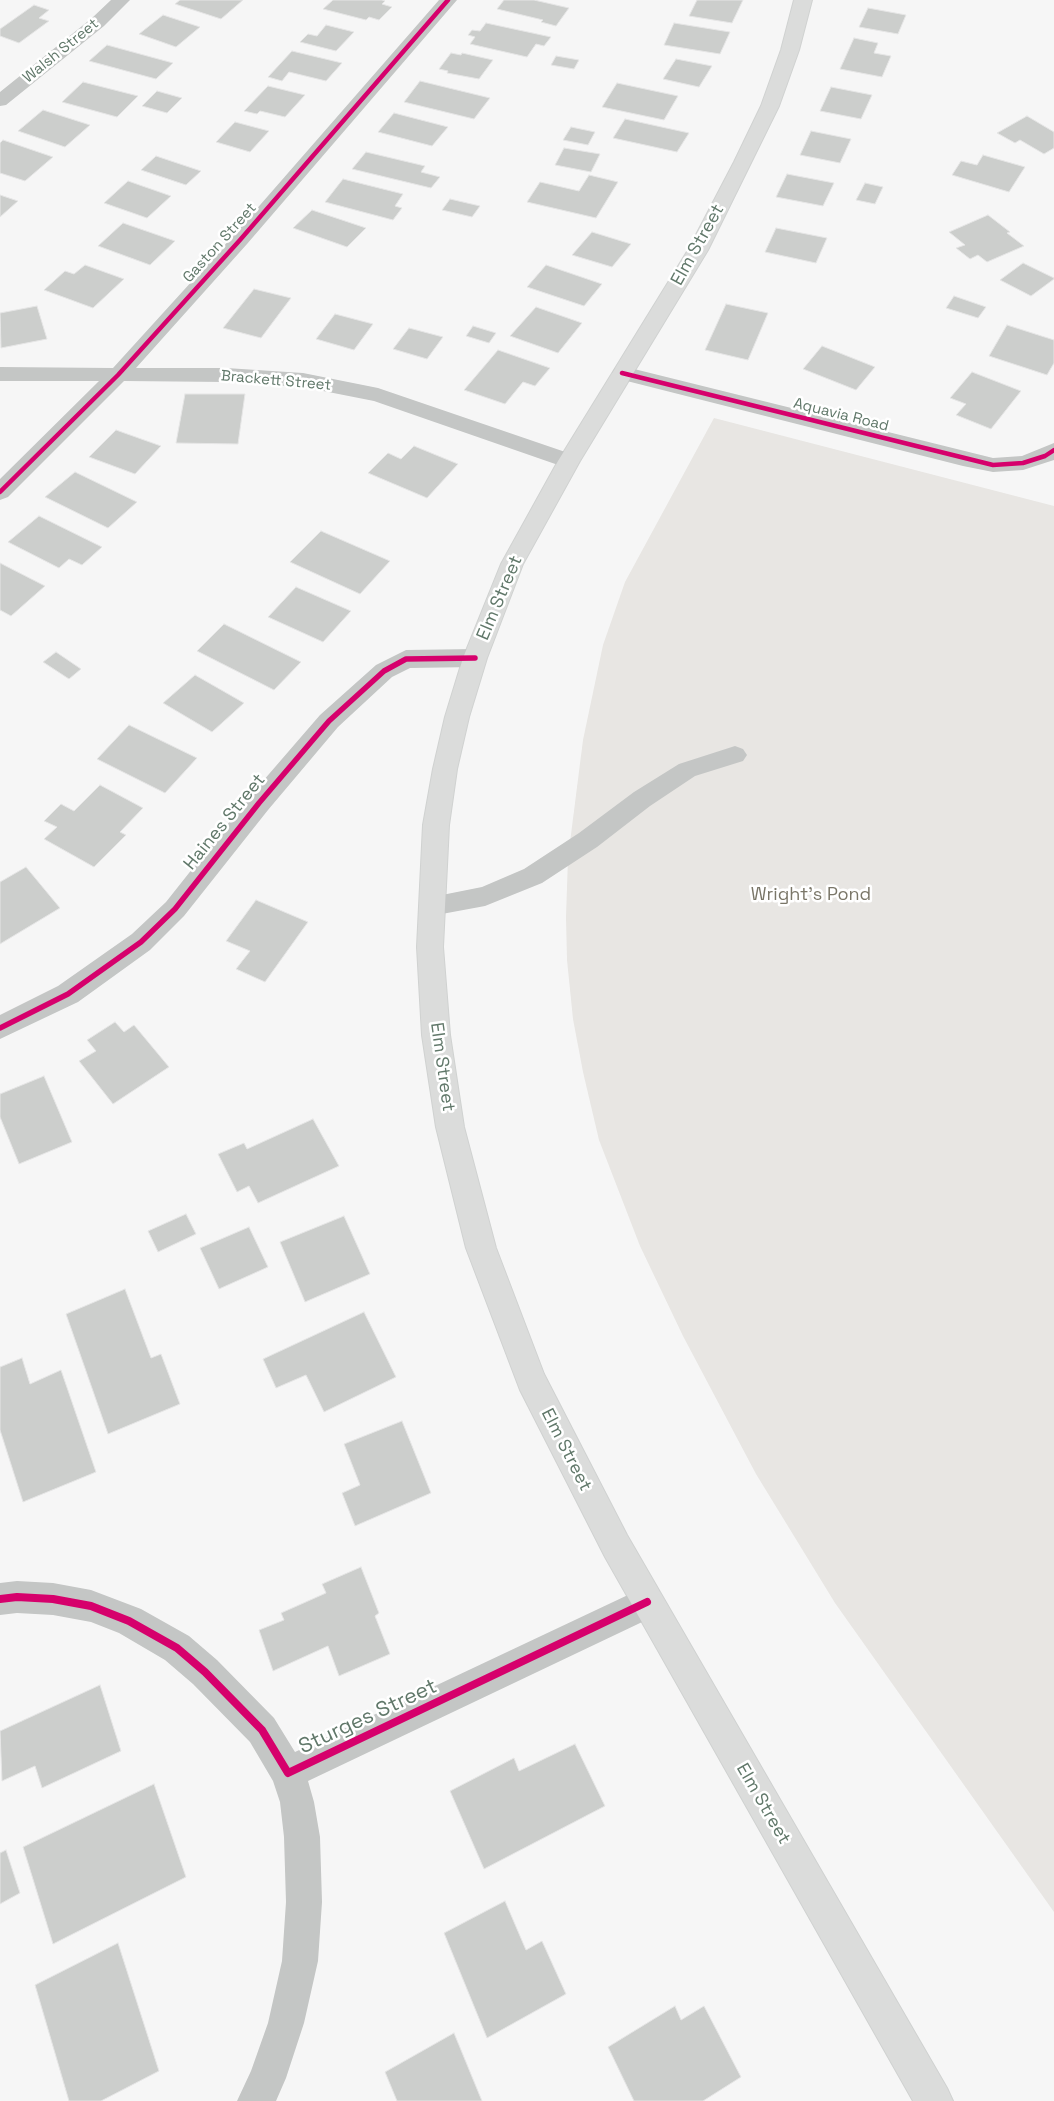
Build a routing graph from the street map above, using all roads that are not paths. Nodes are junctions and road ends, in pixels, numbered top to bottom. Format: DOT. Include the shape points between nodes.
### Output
graph roads {
  1 [pos="121,0"];
  2 [pos="448,0"];
  3 [pos="803,0"];
  4 [pos="0,101"];
  5 [pos="622,373"];
  6 [pos="0,374"];
  7 [pos="118,375"];
  8 [pos="1054,450"];
  9 [pos="569,461"];
  10 [pos="0,492"];
  11 [pos="475,658"];
  12 [pos="735,755"];
  13 [pos="430,906"];
  14 [pos="0,1028"];
  15 [pos="0,1599"];
  16 [pos="647,1602"];
  17 [pos="288,1773"];
  18 [pos="256,2101"];
  19 [pos="934,2101"];
  1 -- 4 [label="street, Walsh Street"];
  2 -- 7 [label="street, Gaston Street"];
  3 -- 5 [label="main road, Elm Street" via="770,106 743,162 698,250"];
  5 -- 8 [label="street, Aquavia Road" via="993,465 1024,463"];
  5 -- 9 [label="main road, Elm Street"];
  6 -- 7 [label="street, Brackett Street"];
  7 -- 9 [label="street, Brackett Street" via="265,376 341,386 413,406"];
  7 -- 10 [label="street, Gaston Street"];
  9 -- 11 [label="main road, Elm Street" via="512,564"];
  11 -- 13 [label="main road, Elm Street" via="445,769 436,825"];
  11 -- 14 [label="street, Haines Street" via="406,659 384,671 329,721 258,803 175,909 141,942 68,994"];
  12 -- 13 [label="lane" via="687,770 533,876 486,896"];
  13 -- 16 [label="main road, Elm Street" via="436,1035 450,1127 481,1248 531,1380"];
  15 -- 17 [label="street, Sturges Street" via="53,1599 91,1606 129,1621 177,1648 262,1730"];
  16 -- 17 [label="street, Sturges Street"];
  16 -- 19 [label="main road, Elm Street"];
  17 -- 18 [label="street" via="297,1802 302,1837 304,1902 300,1961 286,2023"];
}
